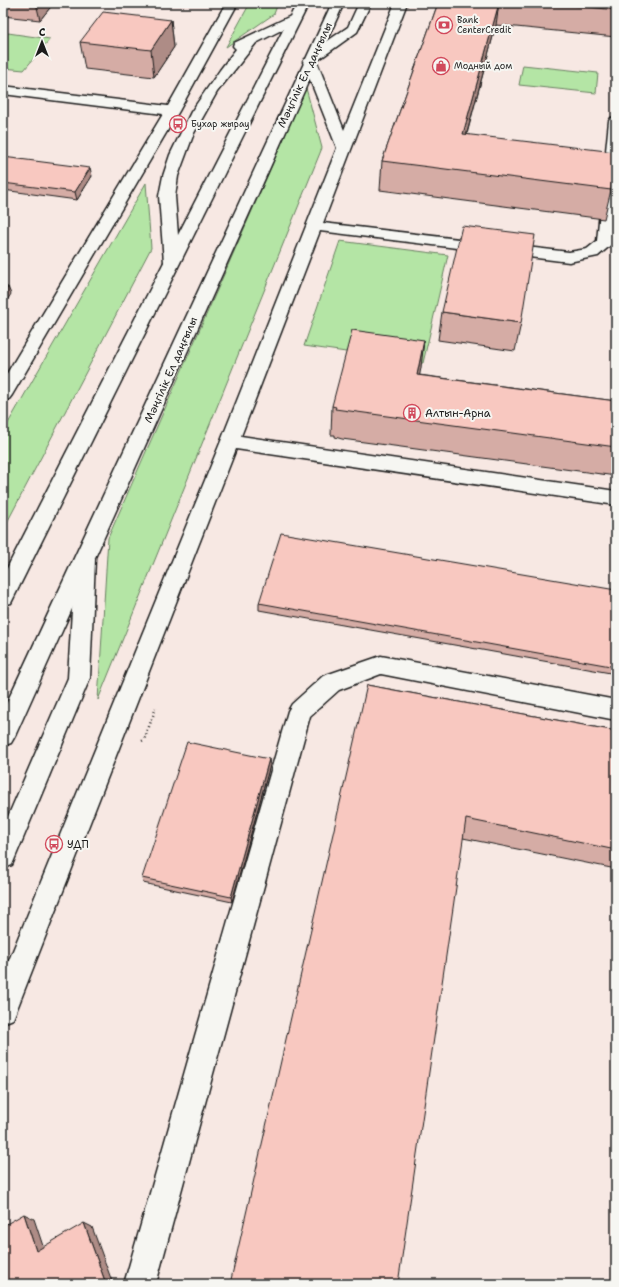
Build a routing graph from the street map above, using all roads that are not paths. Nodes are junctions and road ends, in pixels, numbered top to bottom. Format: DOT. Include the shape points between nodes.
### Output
graph roads {
  1 [pos="232,3"];
  2 [pos="338,3"];
  3 [pos="366,3"];
  4 [pos="401,3"];
  5 [pos="298,9"];
  6 [pos="251,40"];
  7 [pos="311,60"];
  8 [pos="198,66"];
  9 [pos="3,90"];
  10 [pos="172,111"];
  11 [pos="616,121"];
  12 [pos="344,147"];
  13 [pos="313,226"];
  14 [pos="172,262"];
  15 [pos="3,395"];
  16 [pos="230,441"];
  17 [pos="616,498"];
  18 [pos="85,559"];
  19 [pos="3,597"];
  20 [pos="616,710"];
  21 [pos="3,736"];
  22 [pos="3,857"];
  23 [pos="3,1009"];
  24 [pos="140,1284"];
  1 -- 8 [label="main road"];
  2 -- 7 [label="main road, Мәңгілік Ел даңғылы"];
  3 -- 7 [label="main road" via="353,29"];
  4 -- 12 [label="main road"];
  5 -- 6 [label="main road"];
  5 -- 14 [label="main road"];
  6 -- 8 [label="main road"];
  6 -- 14 [label="main road" via="209,95 172,167 167,196"];
  7 -- 12 [label="main road"];
  7 -- 18 [label="main road, Мәңгілік Ел даңғылы"];
  8 -- 10 [label="main road"];
  9 -- 10 [label="main road"];
  10 -- 15 [label="main road"];
  11 -- 13 [label="main road" via="605,242 592,253 569,257"];
  12 -- 13 [label="main road"];
  13 -- 16 [label="main road"];
  14 -- 19 [label="main road"];
  16 -- 17 [label="main road"];
  16 -- 23 [label="main road"];
  18 -- 21 [label="main road, Мәңгілік Ел даңғылы"];
  18 -- 22 [label="main road" via="79,678"];
  20 -- 24 [label="main road" via="382,665 331,683 300,711"];
}
